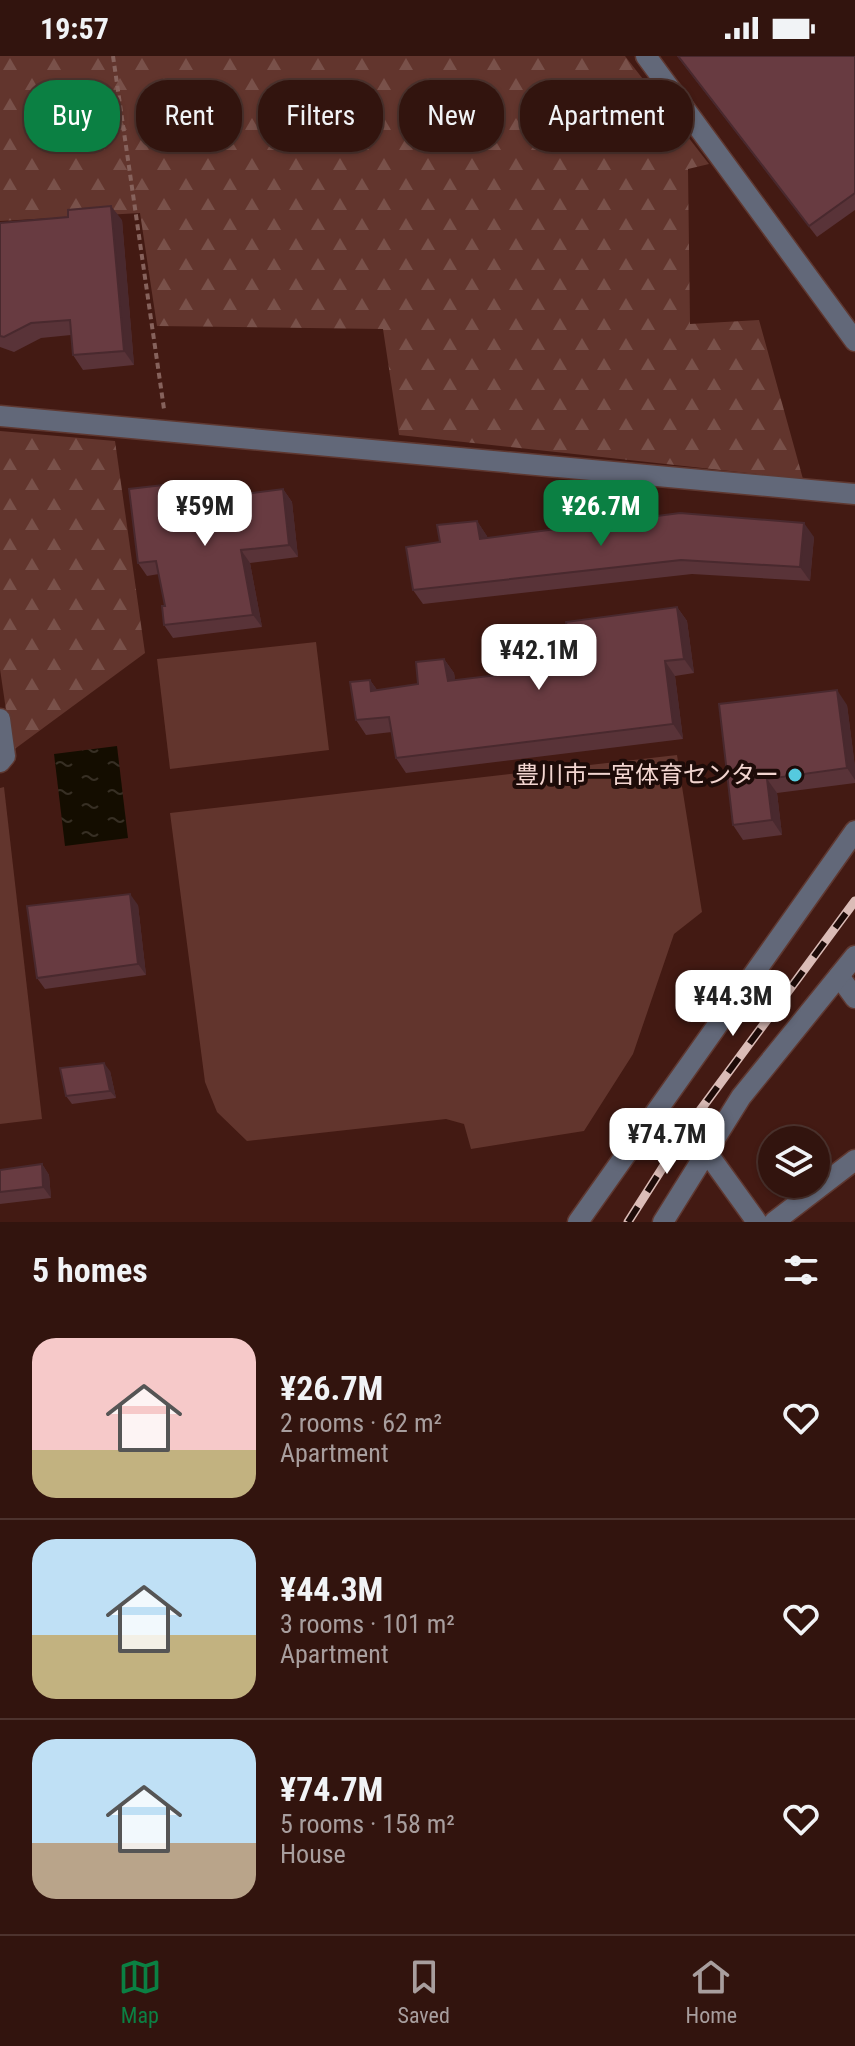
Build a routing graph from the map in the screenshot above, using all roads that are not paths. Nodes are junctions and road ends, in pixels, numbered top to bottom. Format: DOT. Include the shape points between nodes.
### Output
graph roads {
  1 [pos="646,56"];
  2 [pos="855,341"];
  3 [pos="0,416"];
  4 [pos="855,494"];
  5 [pos="0,719"];
  6 [pos="0,762"];
  7 [pos="855,831"];
  8 [pos="855,956"];
  9 [pos="839,976"];
  10 [pos="855,998"];
  11 [pos="708,1154"];
  12 [pos="855,1160"];
  13 [pos="578,1222"];
  14 [pos="663,1222"];
  15 [pos="757,1222"];
  16 [pos="774,1222"];
  1 -- 2 [label="street"];
  3 -- 4 [label="street"];
  5 -- 6 [label="street" via="5,756"];
  7 -- 13 [label="street"];
  8 -- 9 [label="street"];
  9 -- 10 [label="street"];
  9 -- 11 [label="street" via="741,1097"];
  11 -- 14 [label="street"];
  11 -- 15 [label="street"];
  12 -- 16 [label="street"];
}
